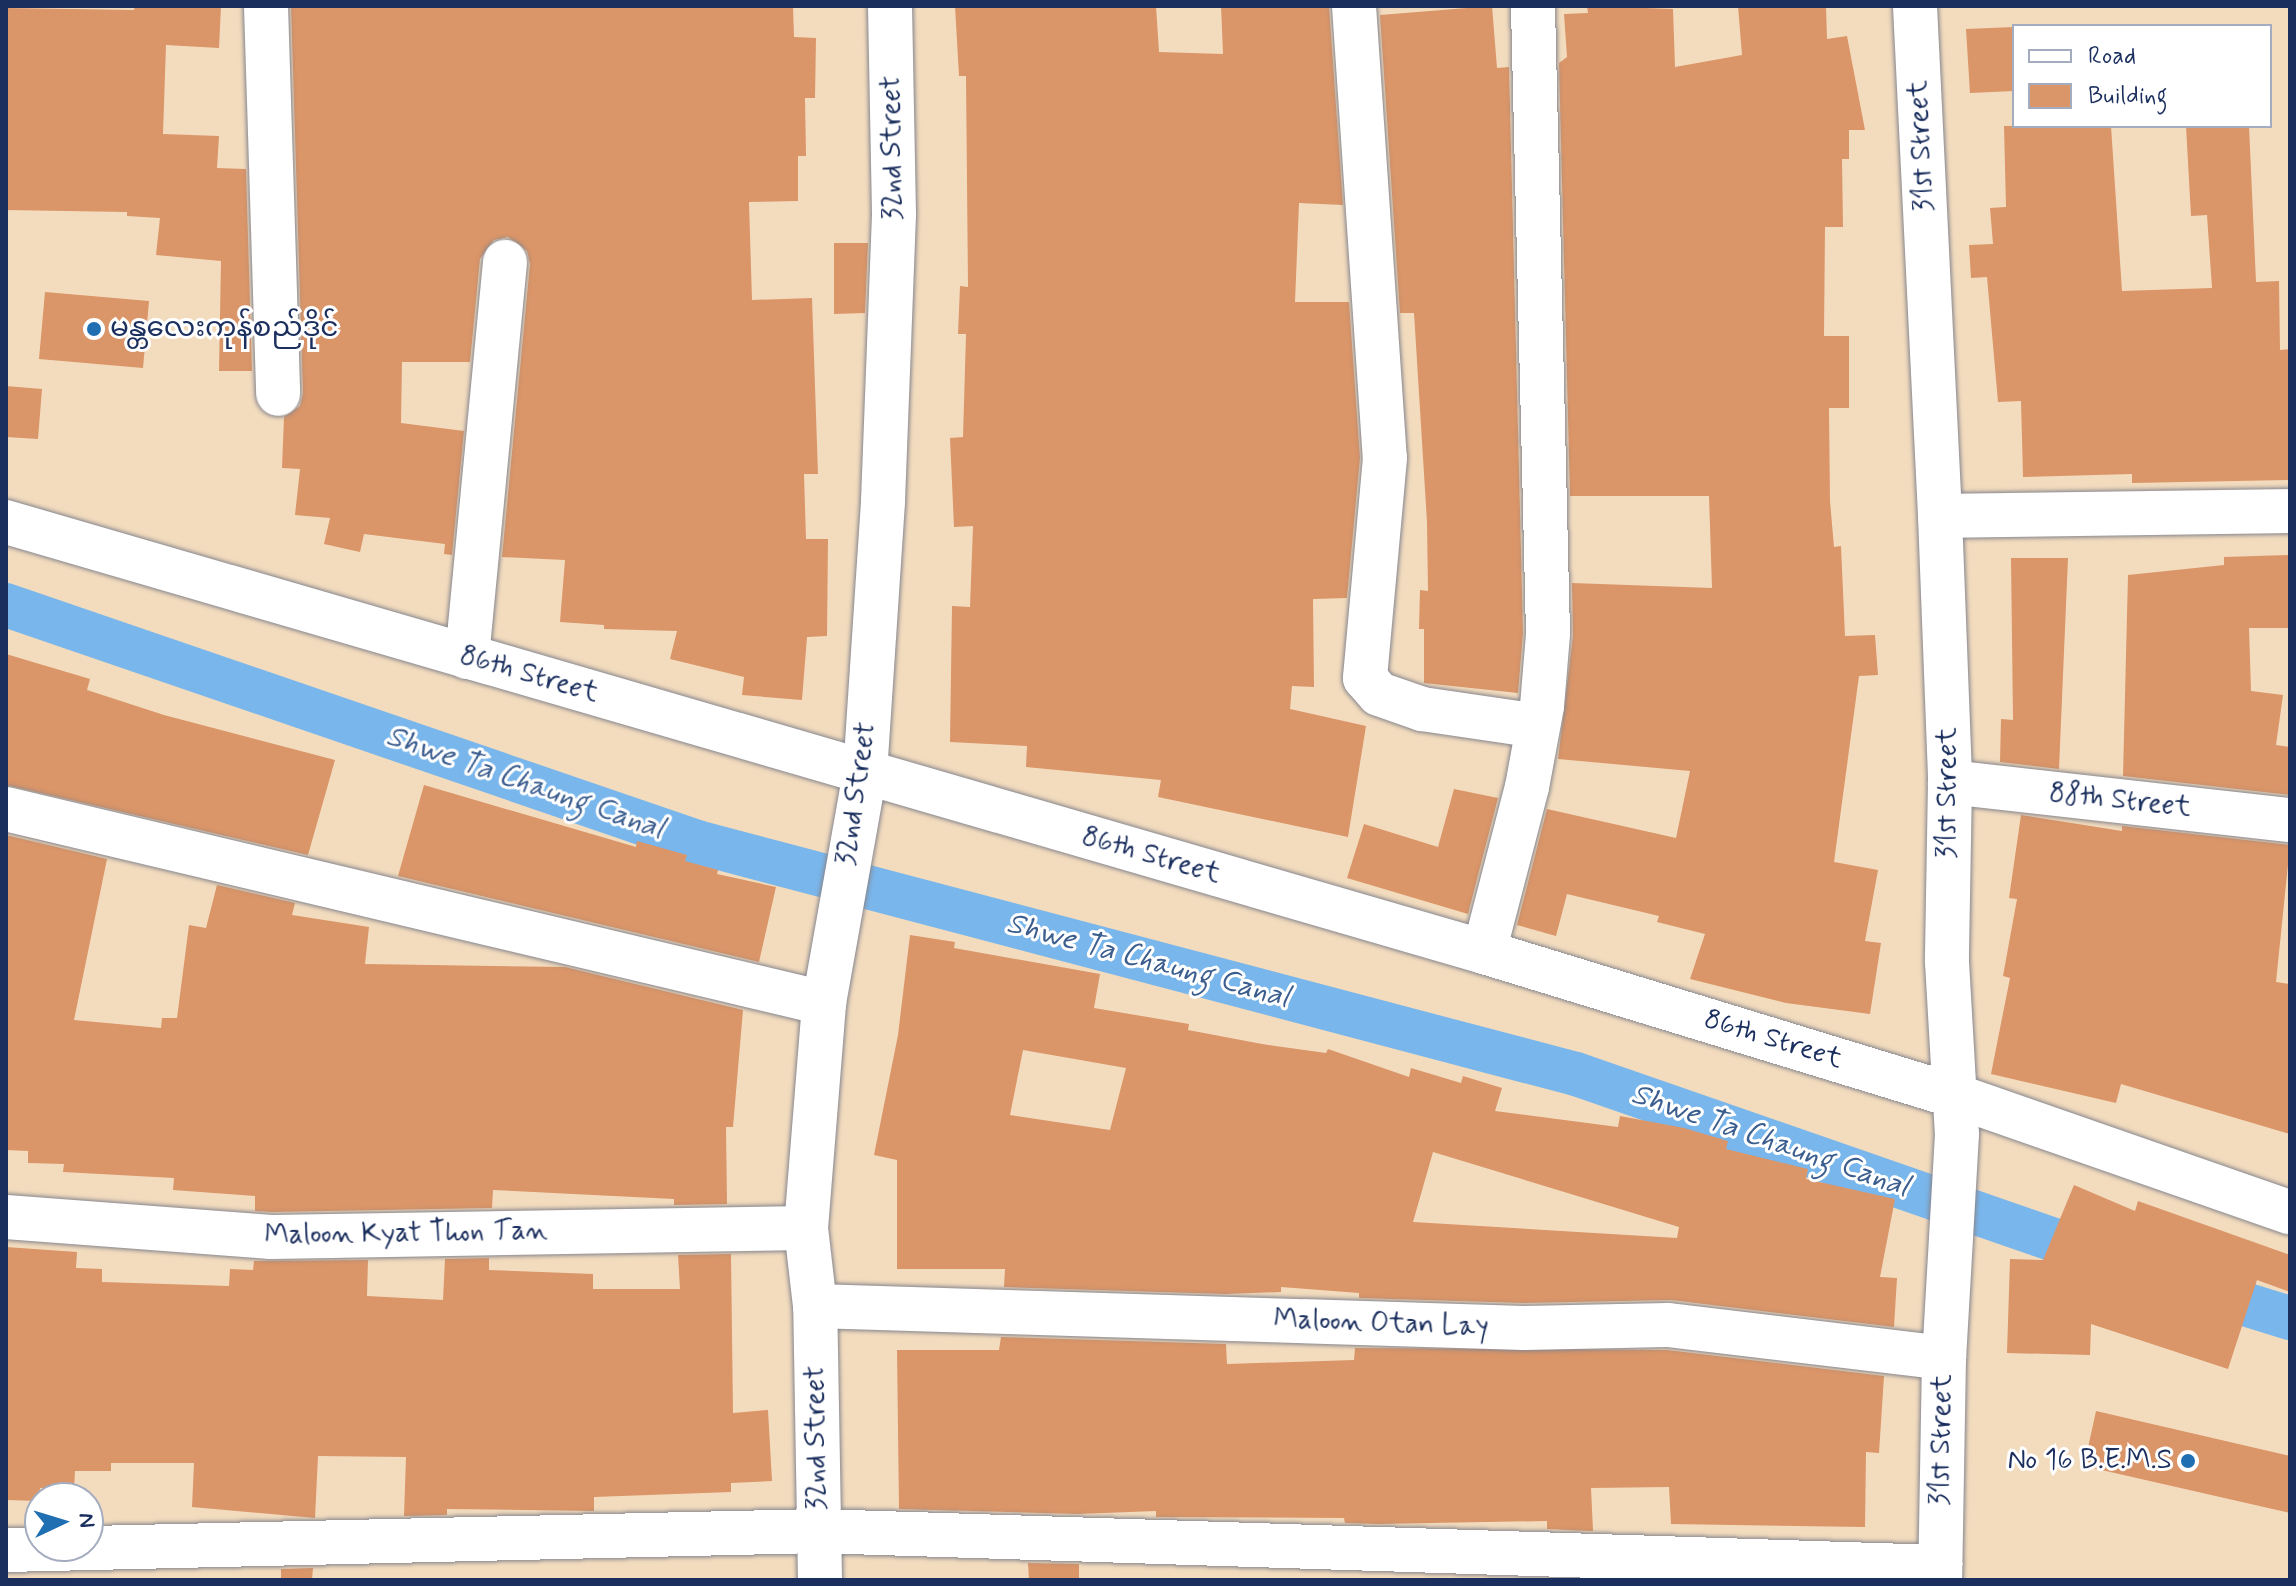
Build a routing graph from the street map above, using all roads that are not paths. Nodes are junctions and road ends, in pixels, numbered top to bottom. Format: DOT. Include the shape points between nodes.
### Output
graph roads {
  1 [pos="266,6"];
  2 [pos="890,6"];
  3 [pos="1354,6"];
  4 [pos="1533,6"];
  5 [pos="1915,6"];
  6 [pos="505,262"];
  7 [pos="278,394"];
  8 [pos="2290,511"];
  9 [pos="1940,516"];
  10 [pos="6,522"];
  11 [pos="467,657"];
  12 [pos="1538,726"];
  13 [pos="865,773"];
  14 [pos="1950,782"];
  15 [pos="6,809"];
  16 [pos="2290,820"];
  17 [pos="1484,952"];
  18 [pos="824,1003"];
  19 [pos="1956,1115"];
  20 [pos="2290,1212"];
  21 [pos="6,1217"];
  22 [pos="806,1228"];
  23 [pos="815,1306"];
  24 [pos="1944,1358"];
  25 [pos="818,1531"];
  26 [pos="6,1550"];
  27 [pos="74,1564"];
  28 [pos="1940,1573"];
  29 [pos="820,1580"];
  1 -- 7 [label="street"];
  2 -- 13 [label="street, 32nd Street" via="894,214"];
  3 -- 12 [label="street" via="1385,458 1365,678 1379,694 1422,709"];
  4 -- 12 [label="street" via="1548,634"];
  5 -- 9 [label="street, 31st Street"];
  6 -- 11 [label="street"];
  8 -- 9 [label="street"];
  9 -- 14 [label="street, 31st Street"];
  10 -- 11 [label="street, 86th Street"];
  11 -- 13 [label="street, 86th Street"];
  12 -- 17 [label="street"];
  13 -- 17 [label="street, 86th Street"];
  13 -- 18 [label="street, 32nd Street"];
  14 -- 16 [label="street, 88th Street"];
  14 -- 19 [label="street, 31st Street" via="1947,962"];
  15 -- 18 [label="street"];
  17 -- 19 [label="street, 86th Street"];
  18 -- 22 [label="street, 32nd Street"];
  19 -- 20 [label="street, 86th Street"];
  19 -- 24 [label="street, 31st Street"];
  21 -- 22 [label="street, Maloon Kyat Thon Tan" via="271,1237"];
  22 -- 23 [label="street, 32nd Street"];
  23 -- 24 [label="street, Maloon Otan Lay" via="1524,1328 1668,1325"];
  23 -- 25 [label="street, 32nd Street"];
  24 -- 28 [label="street, 31st Street"];
  25 -- 27 [label="street"];
  25 -- 28 [label="street"];
  25 -- 29 [label="street, 32nd Street"];
  26 -- 27 [label="street"];
}
